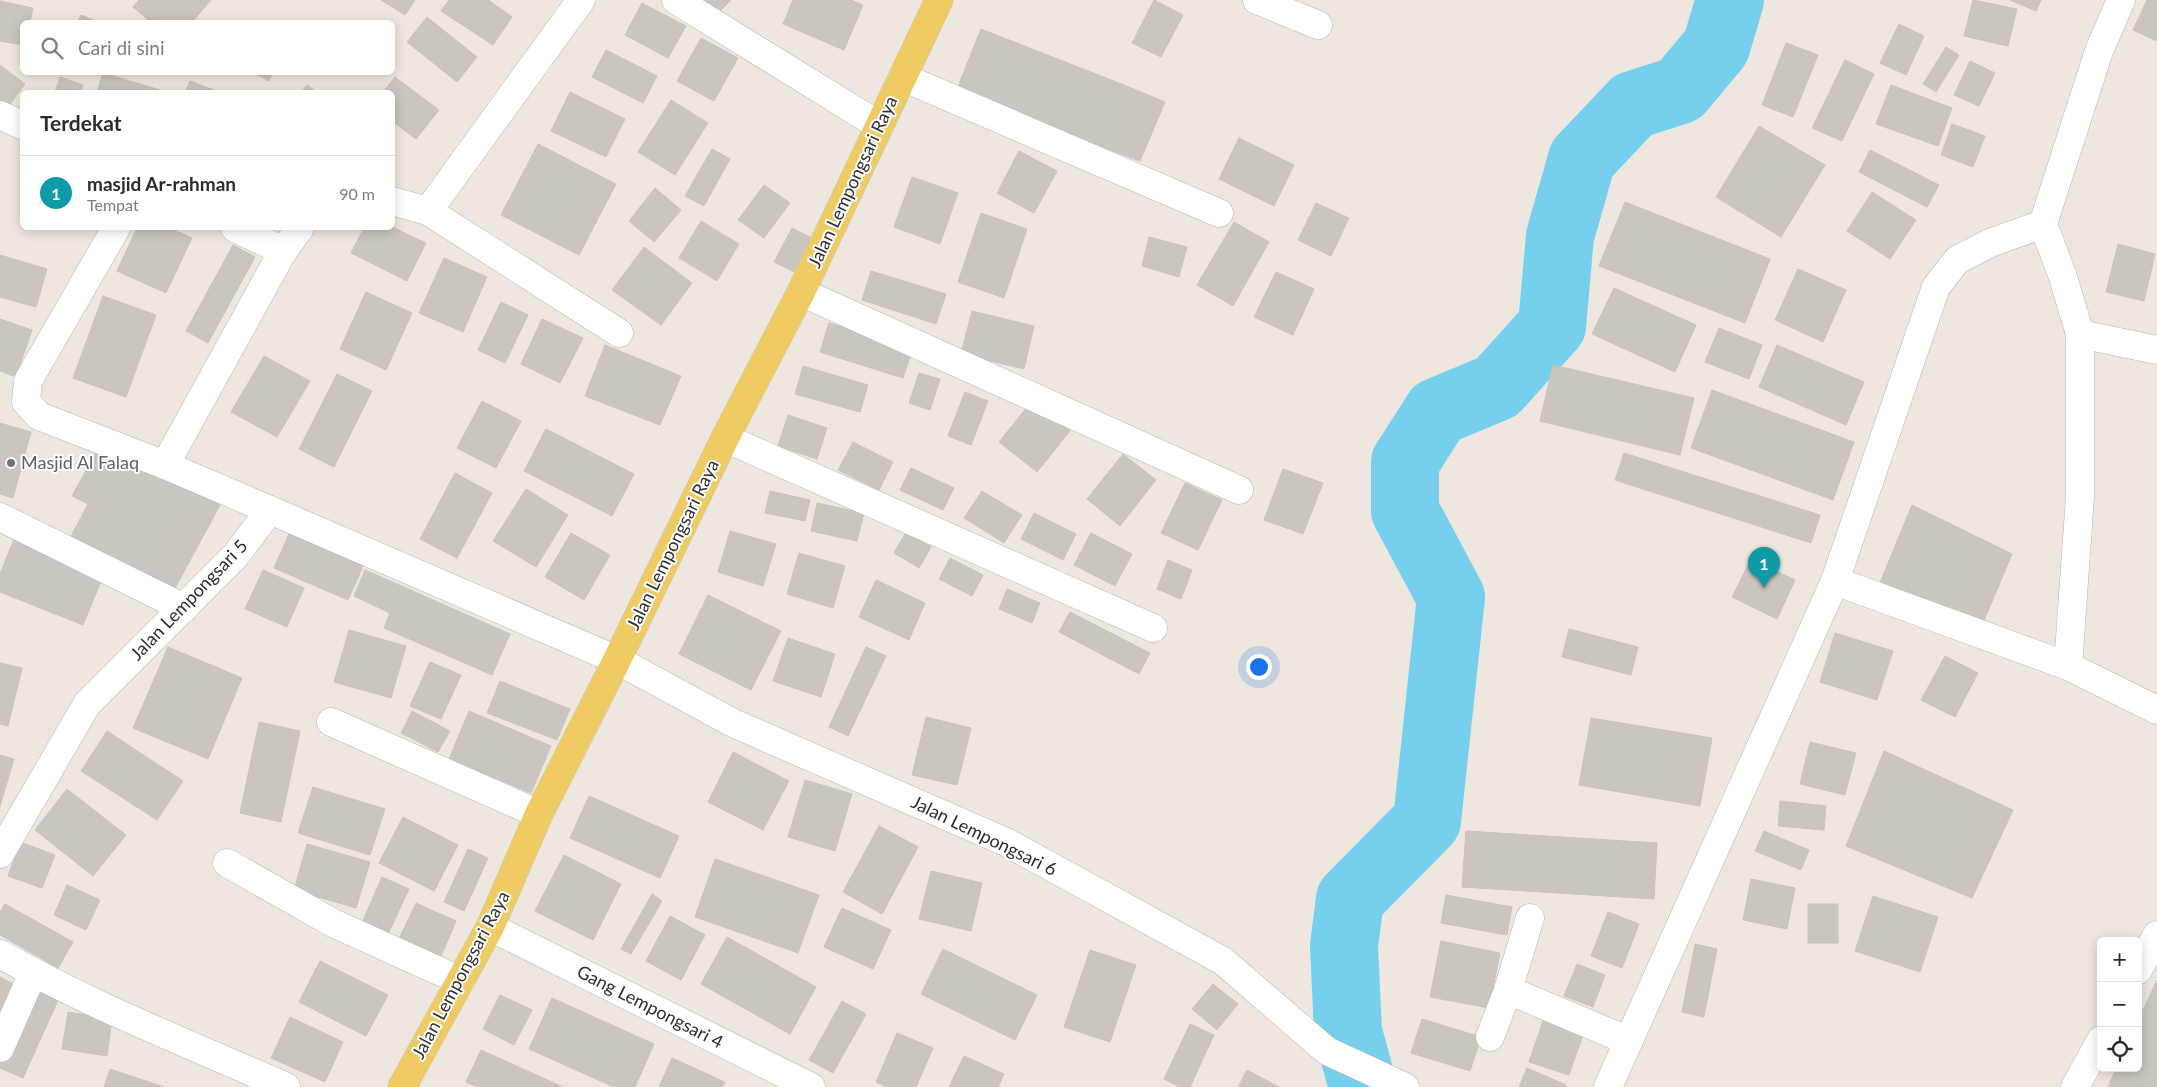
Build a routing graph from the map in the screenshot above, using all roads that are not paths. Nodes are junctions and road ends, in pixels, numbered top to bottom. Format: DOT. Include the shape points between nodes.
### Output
graph roads {
  1 [pos="580,0"];
  2 [pos="676,0"];
  3 [pos="939,0"];
  4 [pos="1257,0"];
  5 [pos="2121,0"];
  6 [pos="1318,25"];
  7 [pos="902,77"];
  8 [pos="0,114"];
  9 [pos="20,124"];
  10 [pos="880,126"];
  11 [pos="395,202"];
  12 [pos="428,210"];
  13 [pos="1219,213"];
  14 [pos="2043,224"];
  15 [pos="115,230"];
  16 [pos="240,230"];
  17 [pos="298,230"];
  18 [pos="282,251"];
  19 [pos="801,292"];
  20 [pos="619,332"];
  21 [pos="2080,334"];
  22 [pos="2157,350"];
  23 [pos="725,438"];
  24 [pos="165,465"];
  25 [pos="1239,490"];
  26 [pos="270,510"];
  27 [pos="0,517"];
  28 [pos="1835,581"];
  29 [pos="184,608"];
  30 [pos="1153,628"];
  31 [pos="618,660"];
  32 [pos="2068,666"];
  33 [pos="2157,710"];
  34 [pos="332,722"];
  35 [pos="539,814"];
  36 [pos="0,854"];
  37 [pos="227,863"];
  38 [pos="1530,918"];
  39 [pos="490,927"];
  40 [pos="2157,935"];
  41 [pos="0,954"];
  42 [pos="2142,963"];
  43 [pos="33,973"];
  44 [pos="460,981"];
  45 [pos="1508,990"];
  46 [pos="1490,1037"];
  47 [pos="1628,1041"];
  48 [pos="2097,1047"];
  49 [pos="0,1048"];
  50 [pos="1403,1086"];
  51 [pos="286,1087"];
  52 [pos="402,1087"];
  53 [pos="811,1087"];
  54 [pos="1608,1087"];
  55 [pos="2075,1087"];
  1 -- 12 [label="street"];
  2 -- 10 [label="street"];
  3 -- 7 [label="main road, Jalan Lempongsari Raya"];
  4 -- 6 [label="street"];
  5 -- 14 [label="street" via="2099,51"];
  7 -- 10 [label="main road, Jalan Lempongsari Raya"];
  7 -- 13 [label="street"];
  8 -- 9 [label="street"];
  10 -- 19 [label="main road, Jalan Lempongsari Raya"];
  11 -- 12 [label="street"];
  12 -- 20 [label="street"];
  14 -- 21 [label="street"];
  14 -- 28 [label="street" via="1990,243 1957,260 1936,287"];
  15 -- 24 [label="street" via="28,381 26,402 40,416"];
  16 -- 18 [label="street"];
  17 -- 18 [label="street"];
  18 -- 24 [label="street"];
  19 -- 23 [label="main road, Jalan Lempongsari Raya"];
  19 -- 25 [label="street"];
  21 -- 22 [label="street"];
  21 -- 32 [label="street" via="2080,497"];
  23 -- 30 [label="street"];
  23 -- 31 [label="main road, Jalan Lempongsari Raya"];
  24 -- 26 [label="street"];
  26 -- 29 [label="street, Jalan Lempongsari 5" via="236,555"];
  26 -- 31 [label="street"];
  27 -- 29 [label="street"];
  28 -- 32 [label="street"];
  28 -- 47 [label="street"];
  29 -- 36 [label="street, Jalan Lempongsari 5" via="87,704"];
  31 -- 35 [label="main road, Jalan Lempongsari Raya"];
  31 -- 50 [label="street, Jalan Lempongsari 6" via="734,723 1006,842 1223,962 1327,1051"];
  32 -- 33 [label="street"];
  34 -- 35 [label="street"];
  35 -- 39 [label="main road, Jalan Lempongsari Raya"];
  37 -- 44 [label="street" via="333,923"];
  38 -- 45 [label="street"];
  39 -- 44 [label="main road, Jalan Lempongsari Raya"];
  39 -- 53 [label="street, Gang Lempongsari 4"];
  40 -- 42 [label="street"];
  41 -- 43 [label="street"];
  43 -- 49 [label="street"];
  43 -- 51 [label="street"];
  44 -- 52 [label="main road, Jalan Lempongsari Raya"];
  45 -- 46 [label="street"];
  45 -- 47 [label="street"];
  47 -- 54 [label="street"];
  48 -- 55 [label="street"];
}
